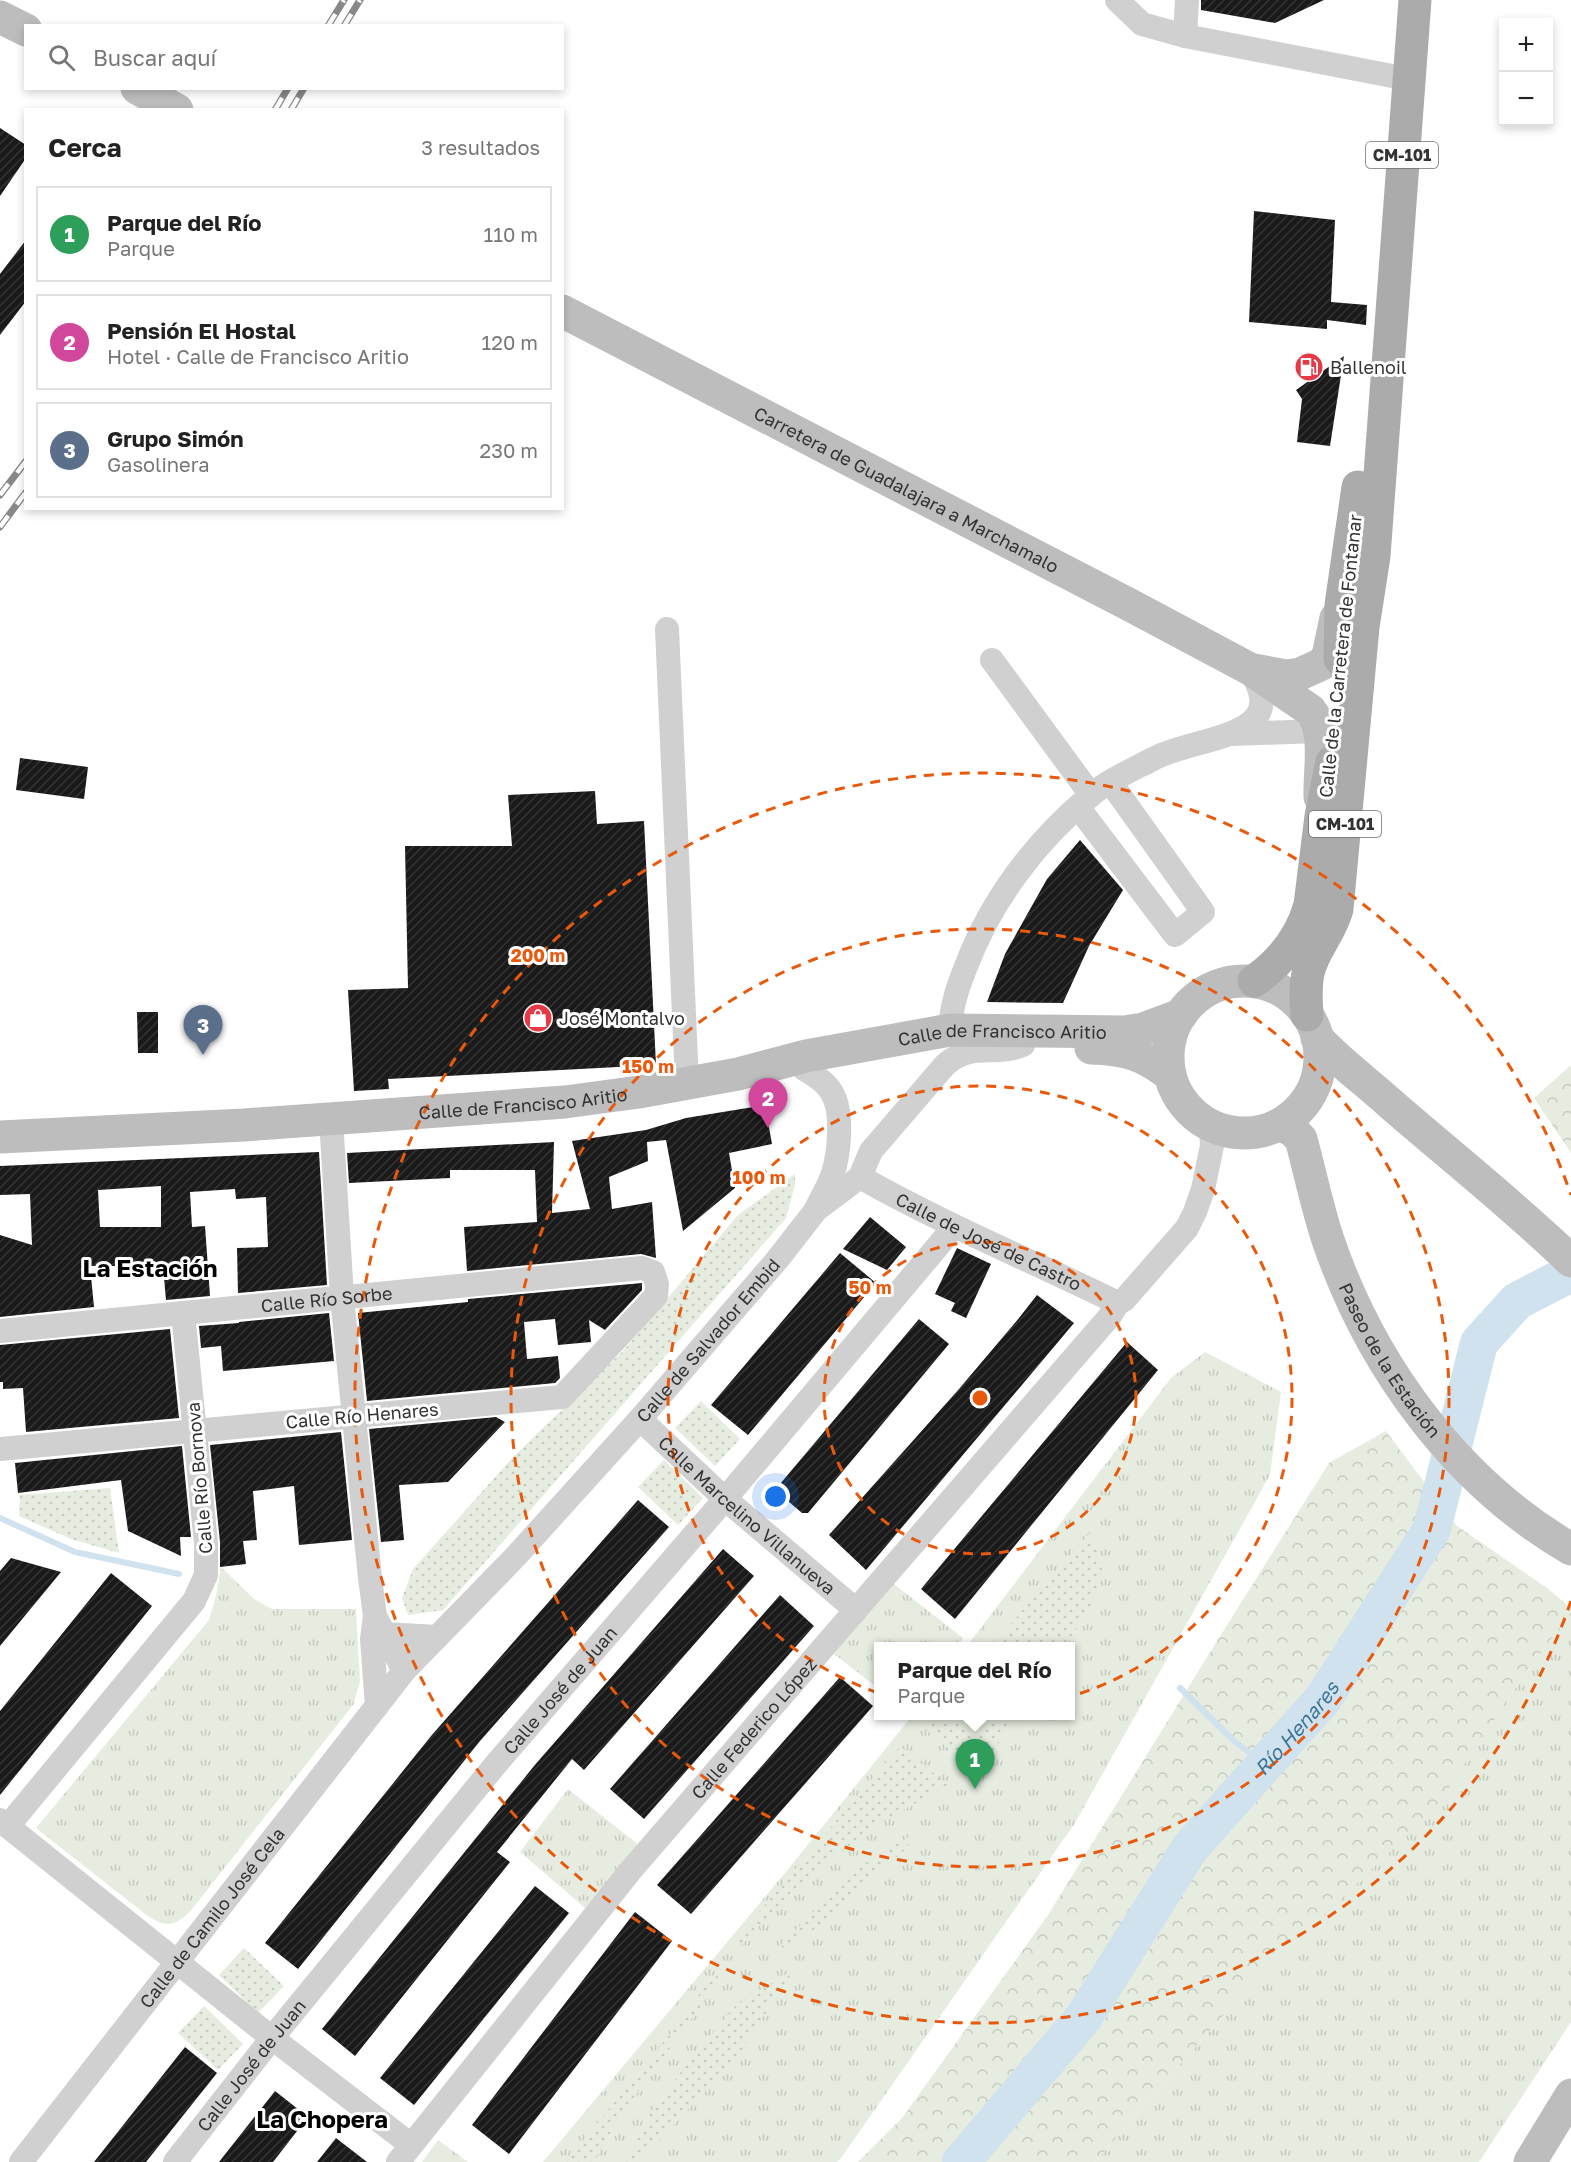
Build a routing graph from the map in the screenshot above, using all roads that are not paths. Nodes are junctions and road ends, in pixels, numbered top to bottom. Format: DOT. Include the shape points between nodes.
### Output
graph roads {
  1 [pos="1117,0"];
  2 [pos="1187,0"];
  3 [pos="1415,0"];
  4 [pos="0,17"];
  5 [pos="24,29"];
  6 [pos="1185,36"];
  7 [pos="1408,79"];
  8 [pos="141,90"];
  9 [pos="173,108"];
  10 [pos="1393,276"];
  11 [pos="564,312"];
  12 [pos="1341,605"];
  13 [pos="667,629"];
  14 [pos="992,660"];
  15 [pos="1250,669"];
  16 [pos="1319,731"];
  17 [pos="1228,734"];
  18 [pos="1093,795"];
  19 [pos="1321,816"];
  20 [pos="1254,981"];
  21 [pos="1181,1015"];
  22 [pos="1312,1027"];
  23 [pos="950,1030"];
  24 [pos="1023,1045"];
  25 [pos="804,1069"];
  26 [pos="738,1074"];
  27 [pos="1170,1075"];
  28 [pos="687,1083"];
  29 [pos="331,1119"];
  30 [pos="1206,1123"];
  31 [pos="1281,1125"];
  32 [pos="0,1137"];
  33 [pos="860,1177"];
  34 [pos="816,1210"];
  35 [pos="954,1227"];
  36 [pos="1571,1261"];
  37 [pos="653,1272"];
  38 [pos="342,1298"];
  39 [pos="1118,1303"];
  40 [pos="183,1313"];
  41 [pos="0,1331"];
  42 [pos="353,1416"];
  43 [pos="640,1419"];
  44 [pos="195,1431"];
  45 [pos="0,1449"];
  46 [pos="725,1499"];
  47 [pos="1571,1549"];
  48 [pos="856,1610"];
  49 [pos="380,1625"];
  50 [pos="437,1637"];
  51 [pos="404,1671"];
  52 [pos="377,1706"];
  53 [pos="4,1823"];
  54 [pos="178,1961"];
  55 [pos="272,2038"];
  56 [pos="1571,2095"];
  57 [pos="404,2153"];
  58 [pos="21,2162"];
  59 [pos="175,2162"];
  60 [pos="1530,2162"];
  1 -- 6 [label="street" via="1142,24"];
  2 -- 6 [label="street"];
  3 -- 7 [label="main road, Calle de la Carretera de Fontanar / CM-101"];
  4 -- 5 [label="main road"];
  6 -- 7 [label="street"];
  7 -- 10 [label="main road, Calle de la Carretera de Fontanar / CM-101"];
  8 -- 9 [label="main road"];
  10 -- 12 [label="main road, Calle de la Carretera de Fontanar / CM-101" via="1375,354"];
  10 -- 22 [label="main road, Calle de la Carretera de Fontanar / CM-101" via="1374,555 1363,627 1337,909 1308,972 1306,993"];
  11 -- 15 [label="main road, Carretera de Guadalajara a Marchamalo"];
  12 -- 15 [label="main road" via="1328,656 1322,664 1286,676"];
  12 -- 19 [label="main road, Calle de la Carretera de Fontanar / CM-101" via="1331,772"];
  13 -- 28 [label="street"];
  14 -- 18 [label="street"];
  15 -- 16 [label="main road" via="1310,710"];
  15 -- 17 [label="street" via="1262,696 1262,706 1251,723"];
  16 -- 17 [label="street"];
  16 -- 19 [label="main road"];
  17 -- 18 [label="street" via="1155,757"];
  18 -- 18 [label="street" via="1174,935 1203,912"];
  18 -- 23 [label="street" via="1020,867 979,932 955,994"];
  19 -- 20 [label="main road, Calle de la Carretera de Fontanar / CM-101" via="1307,917 1281,958"];
  20 -- 21 [label="main road" via="1212,988"];
  20 -- 22 [label="main road" via="1284,992 1303,1008"];
  21 -- 23 [label="main road, Calle de Francisco Aritio" via="1125,1032"];
  21 -- 27 [label="main road" via="1168,1049"];
  22 -- 31 [label="main road" via="1321,1053 1318,1078 1308,1100"];
  22 -- 36 [label="main road" via="1337,1060"];
  23 -- 26 [label="main road, Calle de Francisco Aritio" via="806,1056"];
  24 -- 25 [label="main road, Calle de Francisco Aritio" via="949,1044"];
  24 -- 27 [label="main road, Calle de Francisco Aritio" via="1119,1049 1143,1057"];
  24 -- 33 [label="street, Calle de Salvador Embid" via="969,1051 954,1057 871,1151"];
  25 -- 26 [label="main road, Calle de Francisco Aritio"];
  25 -- 34 [label="street" via="830,1089 838,1104 838,1150 832,1176"];
  26 -- 28 [label="main road, Calle de Francisco Aritio"];
  27 -- 30 [label="main road" via="1180,1099"];
  28 -- 29 [label="main road, Calle de Francisco Aritio" via="565,1102"];
  29 -- 32 [label="main road, Calle de Francisco Aritio"];
  29 -- 38 [label="street"];
  30 -- 31 [label="main road" via="1246,1134"];
  30 -- 39 [label="street, Calle Federico López" via="1212,1146 1195,1212 1187,1228"];
  31 -- 47 [label="main road, Paseo de la Estación" via="1301,1138 1328,1240 1356,1309 1397,1381 1433,1430 1497,1496"];
  33 -- 34 [label="street, Calle de Salvador Embid"];
  33 -- 35 [label="street, Calle de José de Castro"];
  34 -- 43 [label="street, Calle de Salvador Embid"];
  35 -- 39 [label="street, Calle de José de Castro"];
  35 -- 46 [label="street, Calle José de Juan"];
  37 -- 38 [label="street, Calle Río Sorbe" via="642,1268"];
  37 -- 42 [label="street, Calle Río Henares" via="656,1296 562,1397"];
  38 -- 40 [label="street, Calle Río Sorbe"];
  38 -- 42 [label="street"];
  39 -- 48 [label="street, Calle Federico López"];
  40 -- 41 [label="street, Calle Río Sorbe"];
  40 -- 44 [label="street, Calle Río Bornova"];
  42 -- 44 [label="street, Calle Río Henares"];
  42 -- 49 [label="street" via="369,1578"];
  43 -- 46 [label="street, Calle Marcelino Villanueva"];
  43 -- 50 [label="street, Calle de Salvador Embid" via="517,1556"];
  44 -- 45 [label="street, Calle Río Henares"];
  44 -- 53 [label="street, Calle Río Bornova" via="206,1575 194,1601"];
  46 -- 48 [label="street, Calle Marcelino Villanueva"];
  46 -- 55 [label="street, Calle José de Juan" via="496,1764"];
  48 -- 57 [label="street, Calle Federico López" via="631,1870"];
  49 -- 50 [label="street"];
  49 -- 51 [label="street"];
  49 -- 52 [label="street" via="372,1640"];
  50 -- 51 [label="street, Calle de Salvador Embid"];
  51 -- 52 [label="street, Calle de Camilo José Cela"];
  52 -- 54 [label="street, Calle de Camilo José Cela"];
  53 -- 54 [label="street"];
  54 -- 55 [label="street"];
  54 -- 58 [label="street, Calle de Camilo José Cela"];
  55 -- 57 [label="street"];
  55 -- 59 [label="street, Calle José de Juan"];
  56 -- 60 [label="main road"];
}
